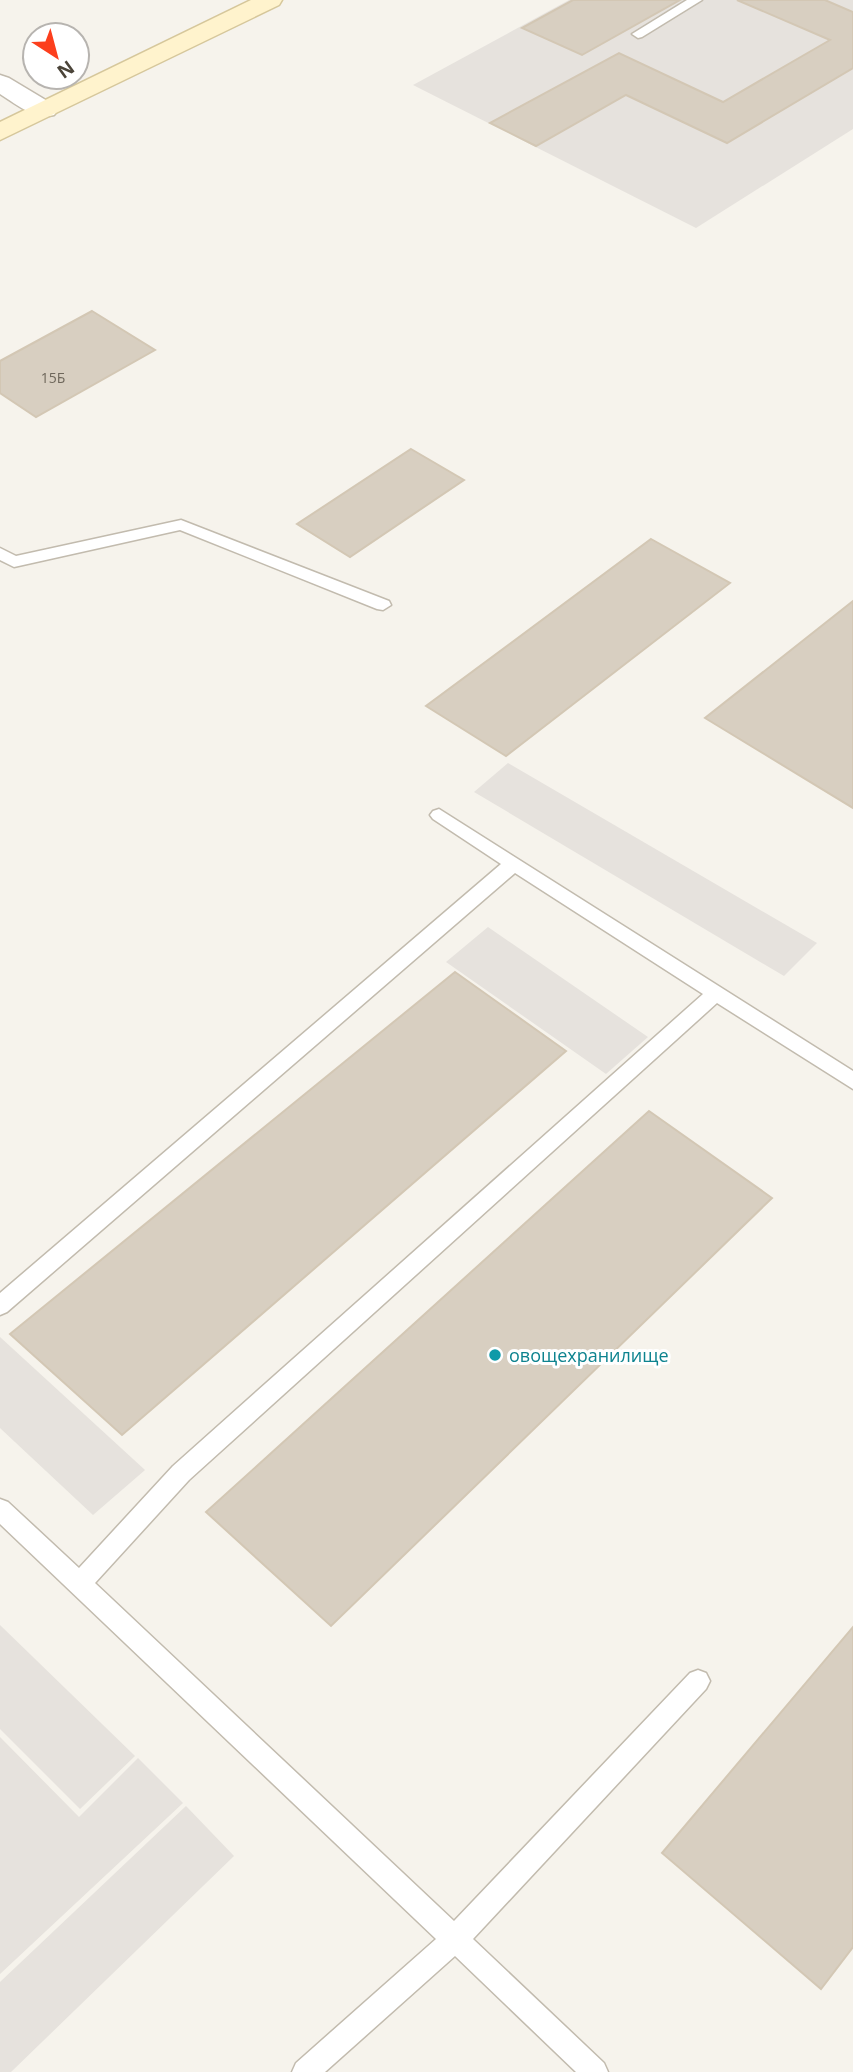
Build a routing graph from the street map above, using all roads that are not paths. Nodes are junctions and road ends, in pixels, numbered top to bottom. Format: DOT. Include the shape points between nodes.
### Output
graph roads {
  1 [pos="270,0"];
  2 [pos="696,0"];
  3 [pos="638,34"];
  4 [pos="0,83"];
  5 [pos="45,110"];
  6 [pos="0,132"];
  7 [pos="0,552"];
  8 [pos="383,605"];
  9 [pos="439,815"];
  10 [pos="514,863"];
  11 [pos="716,993"];
  12 [pos="853,1081"];
  13 [pos="0,1306"];
  14 [pos="0,1509"];
  15 [pos="79,1584"];
  16 [pos="698,1681"];
  17 [pos="454,1940"];
  18 [pos="305,2072"];
  19 [pos="596,2072"];
  1 -- 5 [label="street"];
  2 -- 3 [label="lane"];
  4 -- 5 [label="street"];
  5 -- 6 [label="street"];
  7 -- 8 [label="lane" via="14,562 181,526"];
  9 -- 10 [label="lane"];
  10 -- 11 [label="lane"];
  10 -- 13 [label="lane"];
  11 -- 12 [label="lane"];
  11 -- 15 [label="lane" via="181,1473"];
  14 -- 15 [label="lane"];
  15 -- 17 [label="lane"];
  16 -- 17 [label="lane"];
  17 -- 18 [label="lane"];
  17 -- 19 [label="lane"];
}
